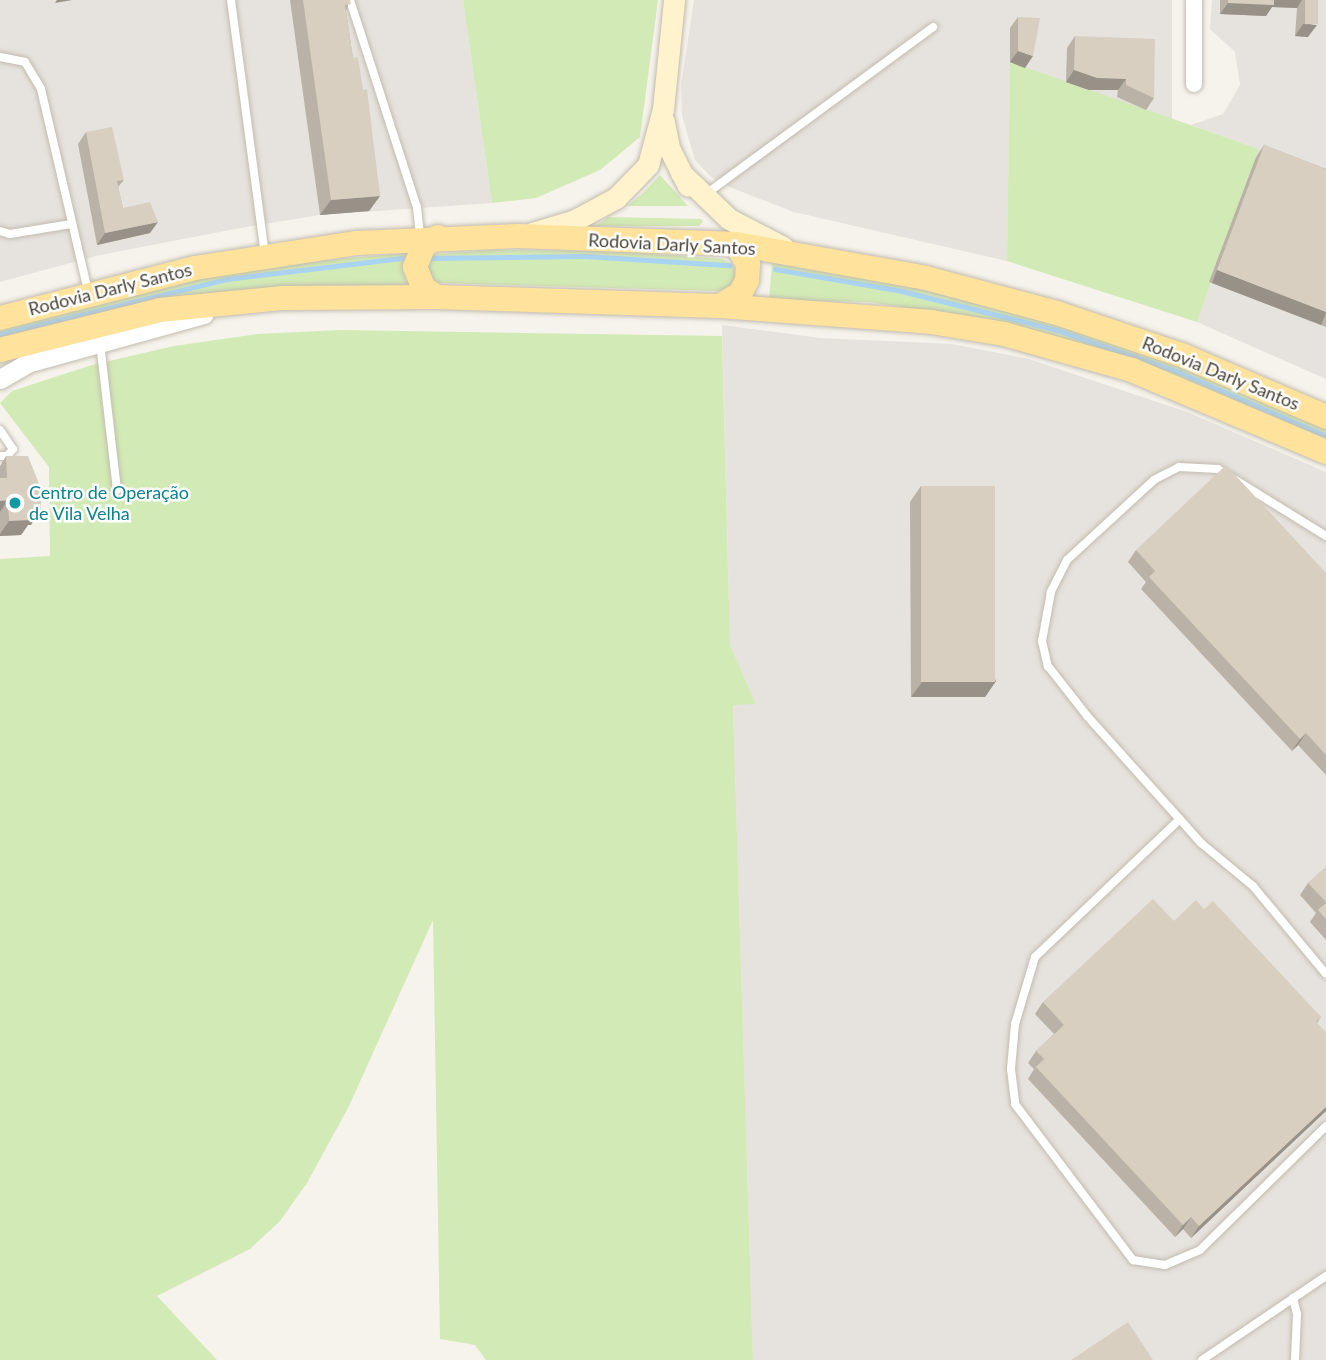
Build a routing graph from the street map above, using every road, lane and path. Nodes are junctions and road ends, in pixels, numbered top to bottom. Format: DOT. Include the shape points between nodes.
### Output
graph roads {
  1 [pos="231,0"];
  2 [pos="350,0"];
  3 [pos="674,0"];
  4 [pos="1194,0"];
  5 [pos="933,27"];
  6 [pos="0,57"];
  7 [pos="1194,84"];
  8 [pos="663,109"];
  9 [pos="700,199"];
  10 [pos="71,224"];
  11 [pos="0,231"];
  12 [pos="518,236"];
  13 [pos="429,237"];
  14 [pos="736,244"];
  15 [pos="265,255"];
  16 [pos="818,258"];
  17 [pos="89,294"];
  18 [pos="437,297"];
  19 [pos="258,299"];
  20 [pos="720,306"];
  21 [pos="0,318"];
  22 [pos="100,343"];
  23 [pos="0,350"];
  24 [pos="0,379"];
  25 [pos="1326,417"];
  26 [pos="0,430"];
  27 [pos="1326,452"];
  28 [pos="12,454"];
  29 [pos="0,456"];
  30 [pos="19,460"];
  31 [pos="117,490"];
  32 [pos="1326,536"];
  33 [pos="1180,819"];
  34 [pos="1326,974"];
  35 [pos="1326,1126"];
  36 [pos="1326,1276"];
  37 [pos="1293,1298"];
  38 [pos="1202,1360"];
  39 [pos="1294,1360"];
  1 -- 15 [label="lane"];
  2 -- 13 [label="lane"];
  3 -- 8 [label="main road"];
  4 -- 7 [label="street"];
  5 -- 9 [label="lane"];
  6 -- 10 [label="lane" via="25,62 41,89"];
  8 -- 9 [label="main road" via="669,148"];
  8 -- 12 [label="main road" via="653,153 631,187 575,220"];
  9 -- 14 [label="main road"];
  9 -- 16 [label="main road" via="761,238"];
  10 -- 11 [label="lane" via="10,234"];
  10 -- 17 [label="lane"];
  12 -- 13 [label="main road, Rodovia Darly Santos"];
  12 -- 14 [label="main road, Rodovia Darly Santos"];
  13 -- 15 [label="main road, Rodovia Darly Santos"];
  13 -- 18 [label="main road" via="415,267 419,282"];
  14 -- 16 [label="main road, Rodovia Darly Santos"];
  14 -- 20 [label="main road" via="748,264 747,280 740,294"];
  15 -- 17 [label="main road, Rodovia Darly Santos"];
  16 -- 25 [label="main road, Rodovia Darly Santos" via="926,278 1068,316 1185,356"];
  17 -- 21 [label="main road, Rodovia Darly Santos"];
  18 -- 19 [label="main road, Rodovia Darly Santos"];
  18 -- 20 [label="main road, Rodovia Darly Santos"];
  19 -- 22 [label="street"];
  19 -- 23 [label="main road, Rodovia Darly Santos" via="148,312"];
  20 -- 27 [label="main road, Rodovia Darly Santos" via="931,322 1024,338 1173,386"];
  22 -- 24 [label="street" via="30,362"];
  22 -- 31 [label="lane"];
  26 -- 28 [label="lane"];
  28 -- 29 [label="lane"];
  28 -- 30 [label="lane"];
  32 -- 33 [label="lane" via="1218,469 1180,467 1154,480 1067,560 1045,615 1042,641 1048,666"];
  33 -- 34 [label="lane" via="1254,886"];
  33 -- 35 [label="lane" via="1035,957 1015,1024 1011,1069 1015,1104 1133,1261 1165,1265 1200,1250"];
  36 -- 37 [label="lane"];
  37 -- 38 [label="lane"];
  37 -- 39 [label="lane" via="1297,1314"];
}
